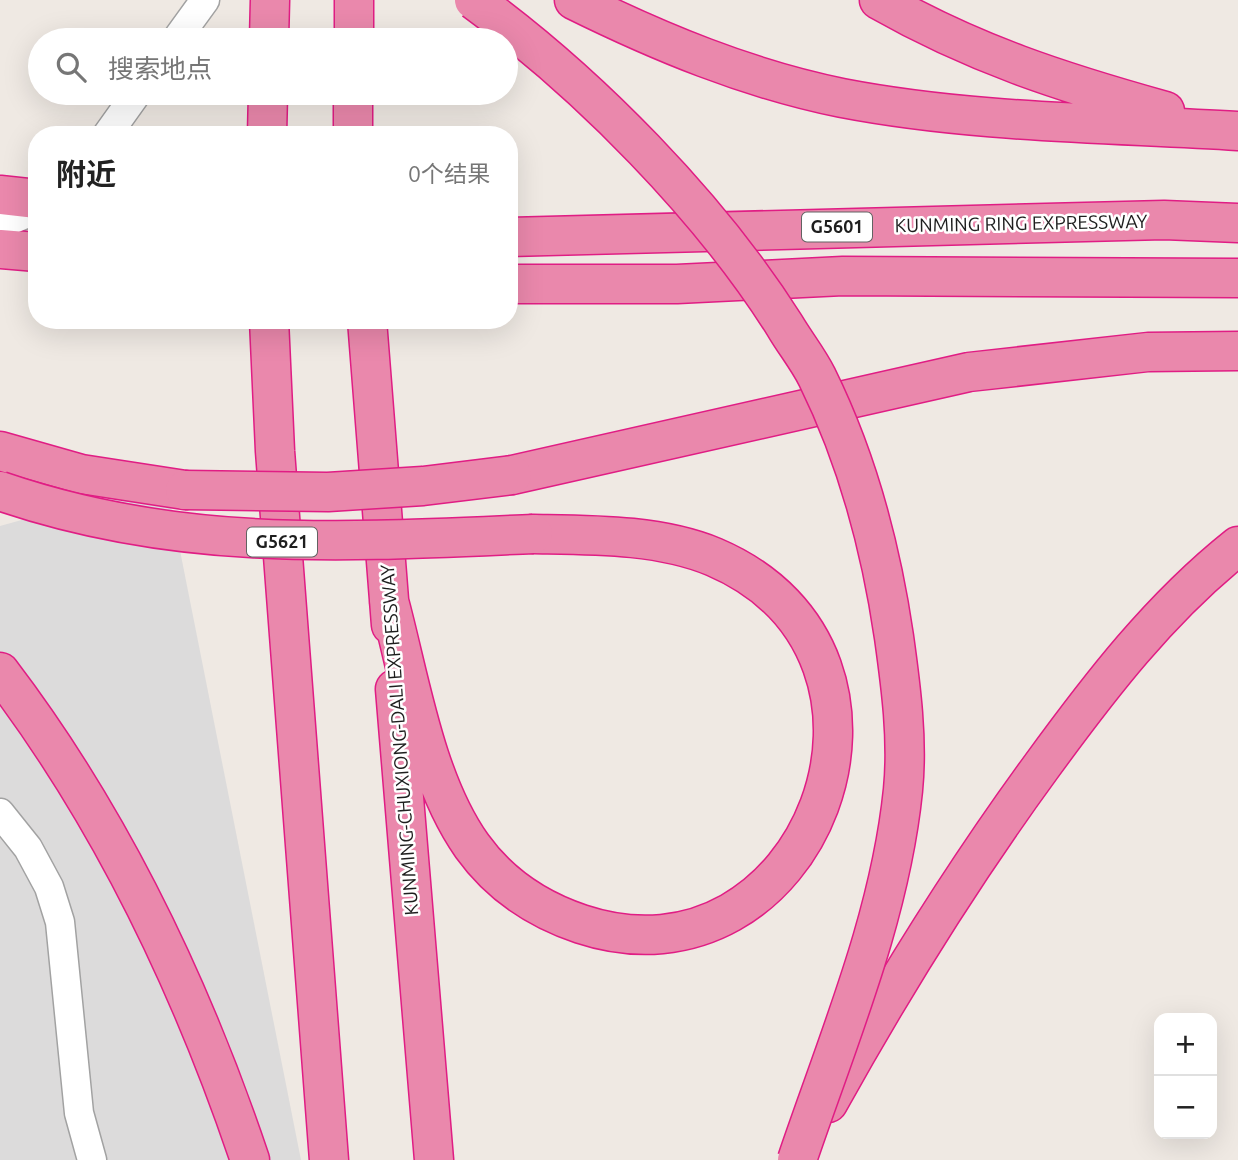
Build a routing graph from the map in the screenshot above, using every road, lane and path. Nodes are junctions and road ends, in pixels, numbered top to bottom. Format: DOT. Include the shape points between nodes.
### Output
graph roads {
  1 [pos="205,0"];
  2 [pos="270,0"];
  3 [pos="354,0"];
  4 [pos="474,0"];
  5 [pos="574,0"];
  6 [pos="879,0"];
  7 [pos="185,28"];
  8 [pos="269,28"];
  9 [pos="354,28"];
  10 [pos="507,28"];
  11 [pos="518,37"];
  12 [pos="128,105"];
  13 [pos="268,105"];
  14 [pos="353,105"];
  15 [pos="113,126"];
  16 [pos="268,126"];
  17 [pos="353,126"];
  18 [pos="1238,131"];
  19 [pos="0,195"];
  20 [pos="28,198"];
  21 [pos="28,213"];
  22 [pos="1238,223"];
  23 [pos="0,225"];
  24 [pos="518,237"];
  25 [pos="0,249"];
  26 [pos="28,251"];
  27 [pos="1238,278"];
  28 [pos="518,284"];
  29 [pos="269,329"];
  30 [pos="368,329"];
  31 [pos="1238,351"];
  32 [pos="0,451"];
  33 [pos="0,491"];
  34 [pos="1238,545"];
  35 [pos="0,672"];
  36 [pos="410,733"];
  37 [pos="0,813"];
  38 [pos="92,1160"];
  39 [pos="250,1160"];
  40 [pos="329,1160"];
  41 [pos="434,1160"];
  42 [pos="797,1160"];
  1 -- 7 [label="street"];
  2 -- 8 [label="highway"];
  3 -- 9 [label="highway"];
  4 -- 10 [label="highway, bridge"];
  5 -- 18 [label="highway" via="660,42 840,97 939,113"];
  6 -- 18 [label="highway" via="960,43 1055,80"];
  11 -- 42 [label="highway, bridge" via="574,84 711,223 766,296 816,375 857,473 886,578 902,694 903,788 883,907"];
  12 -- 15 [label="street"];
  13 -- 16 [label="highway"];
  14 -- 17 [label="highway"];
  19 -- 20 [label="highway"];
  21 -- 23 [label="street"];
  22 -- 24 [label="highway, KUNMING RING EXPRESSWAY / G5601" via="1164,220"];
  25 -- 26 [label="highway"];
  27 -- 28 [label="highway" via="842,276 677,284"];
  29 -- 40 [label="highway, G5621, bridge"];
  30 -- 36 [label="highway, KUNMING-CHUXIONG-DALI EXPRESSWAY, bridge" via="389,601"];
  31 -- 32 [label="highway, bridge" via="1148,352 969,372 512,475 423,486 328,492 185,490 81,474"];
  33 -- 36 [label="highway, bridge" via="70,513 239,540 600,535 687,548 735,567 776,597 808,638 828,684 833,710 830,779 813,823 755,895 716,919 672,933 602,930 540,908 515,892 493,872 457,821"];
  34 -- 42 [label="highway" via="1202,574 1128,653 993,833 894,983"];
  35 -- 39 [label="highway" via="75,779 154,922 189,996"];
  36 -- 41 [label="highway, KUNMING-CHUXIONG-DALI EXPRESSWAY"];
  37 -- 38 [label="street" via="28,848 49,887 60,922 79,1113"];
}
